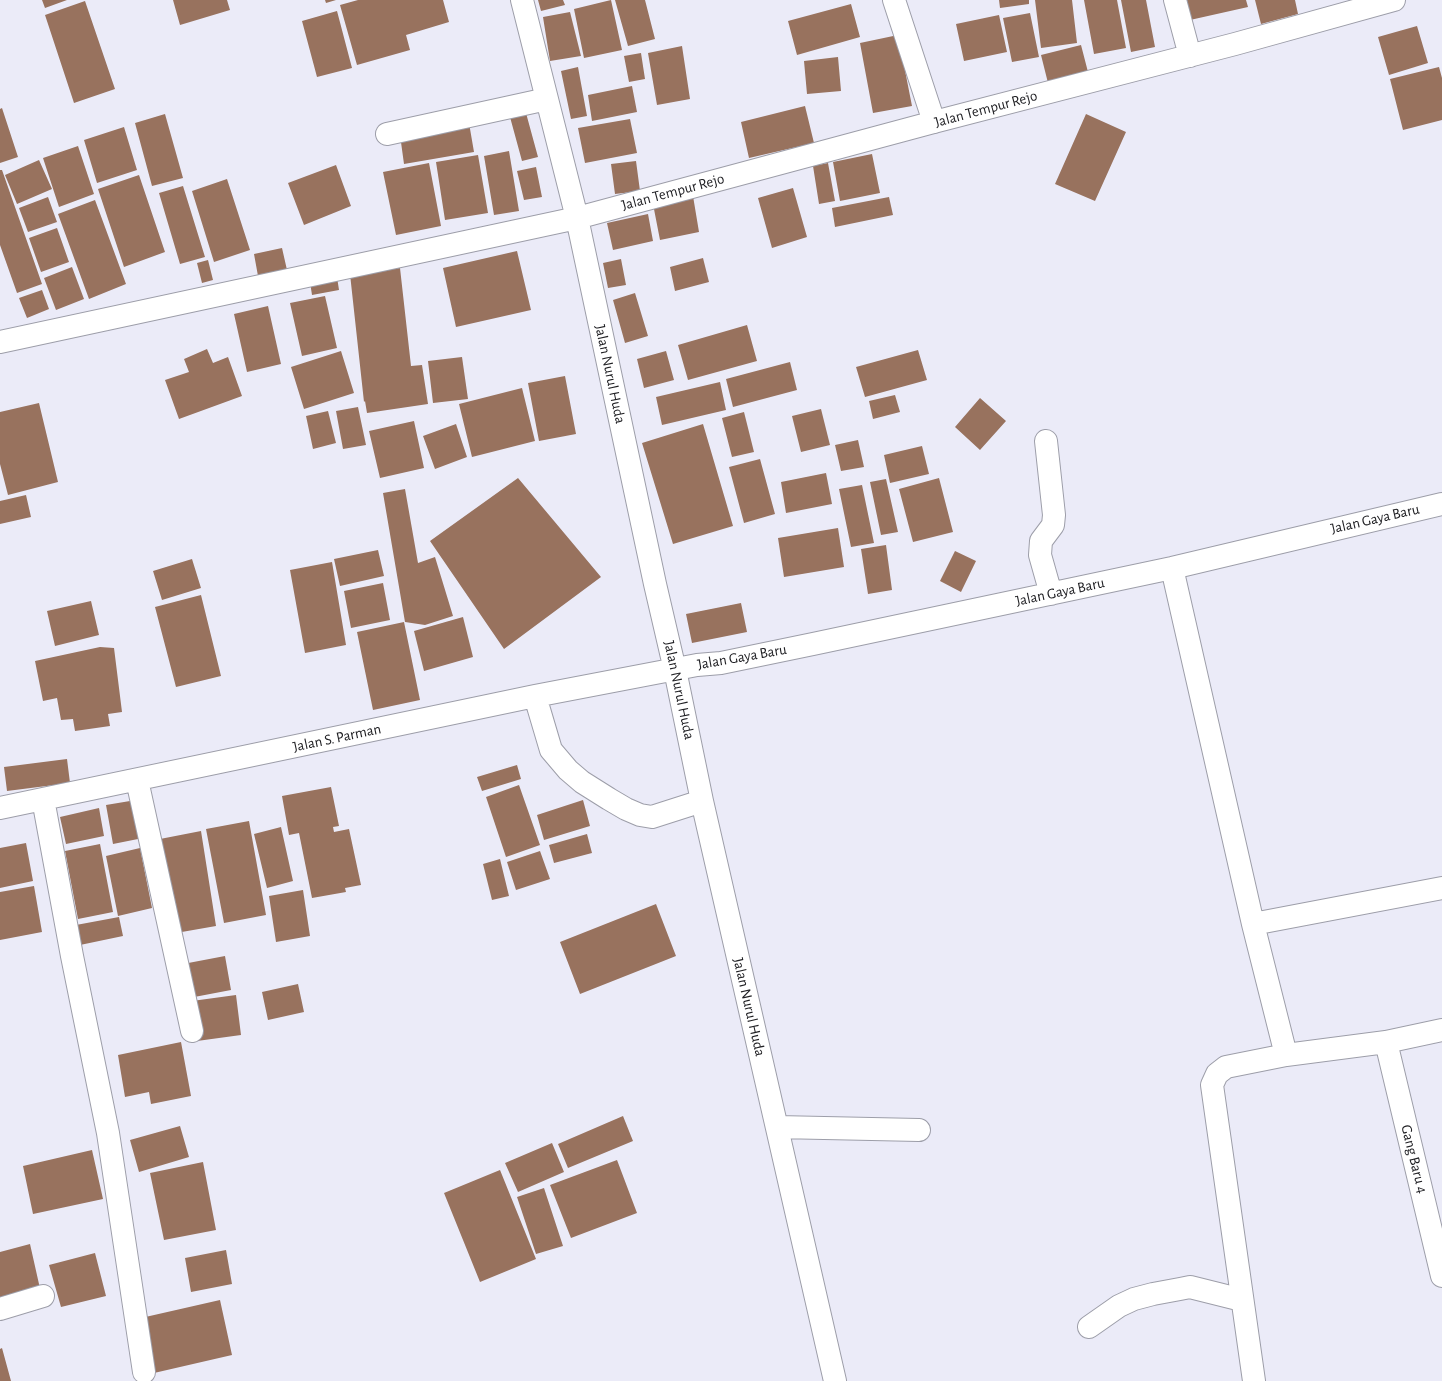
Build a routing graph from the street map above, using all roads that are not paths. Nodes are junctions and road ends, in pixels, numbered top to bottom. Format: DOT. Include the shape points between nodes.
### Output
graph roads {
  1 [pos="522,0"];
  2 [pos="894,0"];
  3 [pos="1175,0"];
  4 [pos="1394,0"];
  5 [pos="1190,56"];
  6 [pos="547,99"];
  7 [pos="934,122"];
  8 [pos="387,134"];
  9 [pos="577,218"];
  10 [pos="0,342"];
  11 [pos="1046,441"];
  12 [pos="1442,504"];
  13 [pos="1172,568"];
  14 [pos="1051,594"];
  15 [pos="675,670"];
  16 [pos="535,696"];
  17 [pos="136,780"];
  18 [pos="43,799"];
  19 [pos="702,801"];
  20 [pos="0,808"];
  21 [pos="1442,888"];
  22 [pos="1253,924"];
  23 [pos="1442,1030"];
  24 [pos="192,1031"];
  25 [pos="1386,1042"];
  26 [pos="1286,1055"];
  27 [pos="777,1127"];
  28 [pos="918,1130"];
  29 [pos="1442,1276"];
  30 [pos="43,1296"];
  31 [pos="1242,1300"];
  32 [pos="0,1309"];
  33 [pos="1089,1327"];
  34 [pos="144,1372"];
  35 [pos="835,1381"];
  36 [pos="1254,1381"];
  1 -- 6 [label="street, Jalan Nurul Huda"];
  2 -- 7 [label="street"];
  3 -- 5 [label="street"];
  4 -- 5 [label="street, Jalan Tempur Rejo"];
  5 -- 7 [label="street, Jalan Tempur Rejo"];
  6 -- 8 [label="street"];
  6 -- 9 [label="street, Jalan Nurul Huda"];
  7 -- 9 [label="street, Jalan Tempur Rejo"];
  9 -- 10 [label="street, Jalan Tempur Rejo"];
  9 -- 15 [label="street, Jalan Nurul Huda" via="654,584"];
  11 -- 14 [label="street" via="1054,515 1052,525 1041,541 1040,554"];
  12 -- 13 [label="street, Jalan Gaya Baru"];
  13 -- 14 [label="street, Jalan Gaya Baru"];
  13 -- 22 [label="street"];
  14 -- 15 [label="street, Jalan Gaya Baru" via="721,663"];
  15 -- 16 [label="street, Jalan S. Parman"];
  15 -- 19 [label="street, Jalan Nurul Huda"];
  16 -- 17 [label="street, Jalan S. Parman"];
  16 -- 19 [label="street" via="552,750 568,770 609,799 640,815 652,817"];
  17 -- 18 [label="street, Jalan S. Parman"];
  17 -- 24 [label="street"];
  18 -- 20 [label="street, Jalan S. Parman"];
  18 -- 34 [label="street" via="108,1134"];
  19 -- 27 [label="street, Jalan Nurul Huda"];
  21 -- 22 [label="street"];
  22 -- 26 [label="street"];
  23 -- 25 [label="street"];
  25 -- 26 [label="street"];
  25 -- 29 [label="street, Gang Baru 4"];
  26 -- 31 [label="street" via="1226,1067 1217,1074 1212,1085"];
  27 -- 28 [label="street"];
  27 -- 35 [label="street, Jalan Nurul Huda"];
  30 -- 32 [label="street"];
  31 -- 33 [label="street" via="1190,1287 1134,1299"];
  31 -- 36 [label="street"];
}
